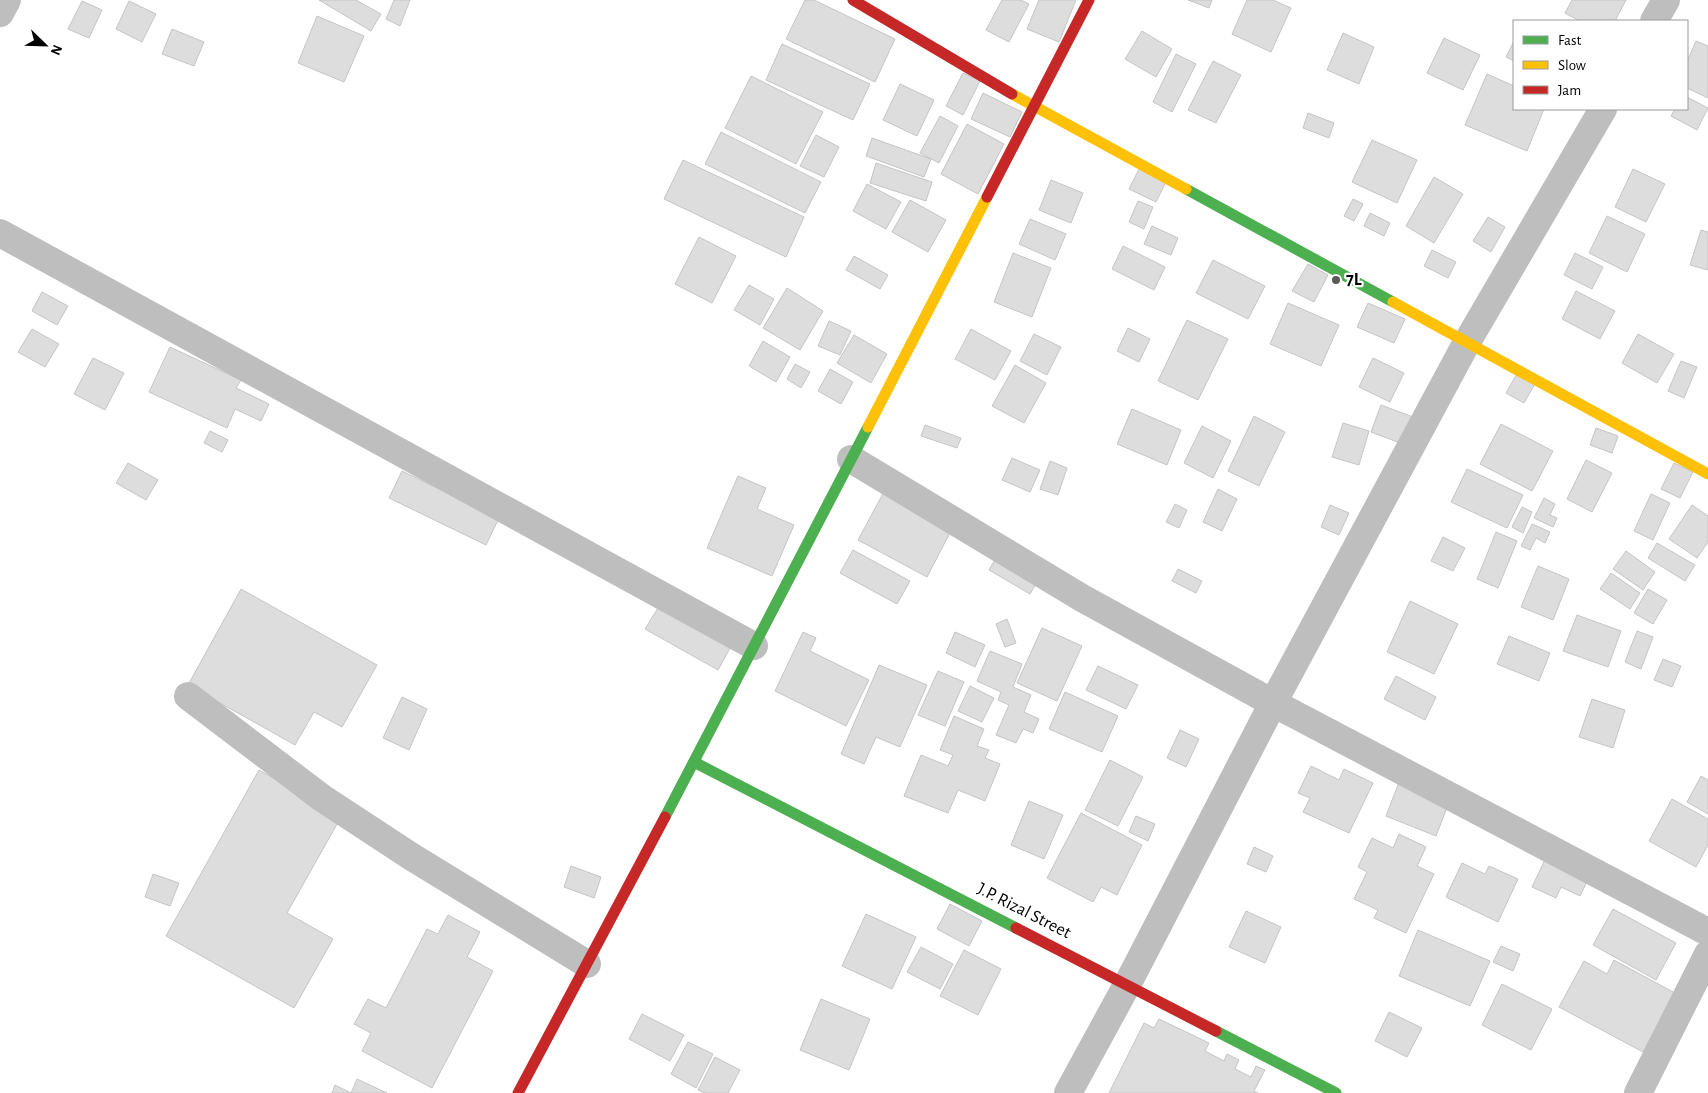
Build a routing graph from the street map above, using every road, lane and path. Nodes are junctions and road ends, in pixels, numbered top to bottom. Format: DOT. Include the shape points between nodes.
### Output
graph roads {
  1 [pos="7,0"];
  2 [pos="853,0"];
  3 [pos="1089,0"];
  4 [pos="1666,0"];
  5 [pos="0,13"];
  6 [pos="1655,20"];
  7 [pos="1033,106"];
  8 [pos="1602,110"];
  9 [pos="0,233"];
  10 [pos="1467,342"];
  11 [pos="851,459"];
  12 [pos="1708,474"];
  13 [pos="754,646"];
  14 [pos="188,696"];
  15 [pos="1273,703"];
  16 [pos="694,762"];
  17 [pos="1708,932"];
  18 [pos="1708,954"];
  19 [pos="587,964"];
  20 [pos="1128,984"];
  21 [pos="1319,1089"];
  22 [pos="518,1093"];
  23 [pos="1068,1093"];
  24 [pos="1638,1093"];
  1 -- 5 [label="street"];
  2 -- 7 [label="main road"];
  3 -- 7 [label="main road"];
  4 -- 6 [label="street"];
  7 -- 10 [label="main road"];
  7 -- 11 [label="main road"];
  8 -- 10 [label="street"];
  9 -- 13 [label="street"];
  10 -- 12 [label="main road"];
  10 -- 15 [label="street"];
  11 -- 13 [label="main road"];
  11 -- 15 [label="street" via="1082,598"];
  13 -- 16 [label="main road"];
  14 -- 19 [label="street" via="330,802 412,857"];
  15 -- 17 [label="street"];
  15 -- 20 [label="street"];
  16 -- 19 [label="main road"];
  16 -- 20 [label="main road, J.P. Rizal Street"];
  18 -- 24 [label="street"];
  19 -- 22 [label="main road"];
  20 -- 21 [label="main road, J.P. Rizal Street"];
  20 -- 23 [label="street"];
}
